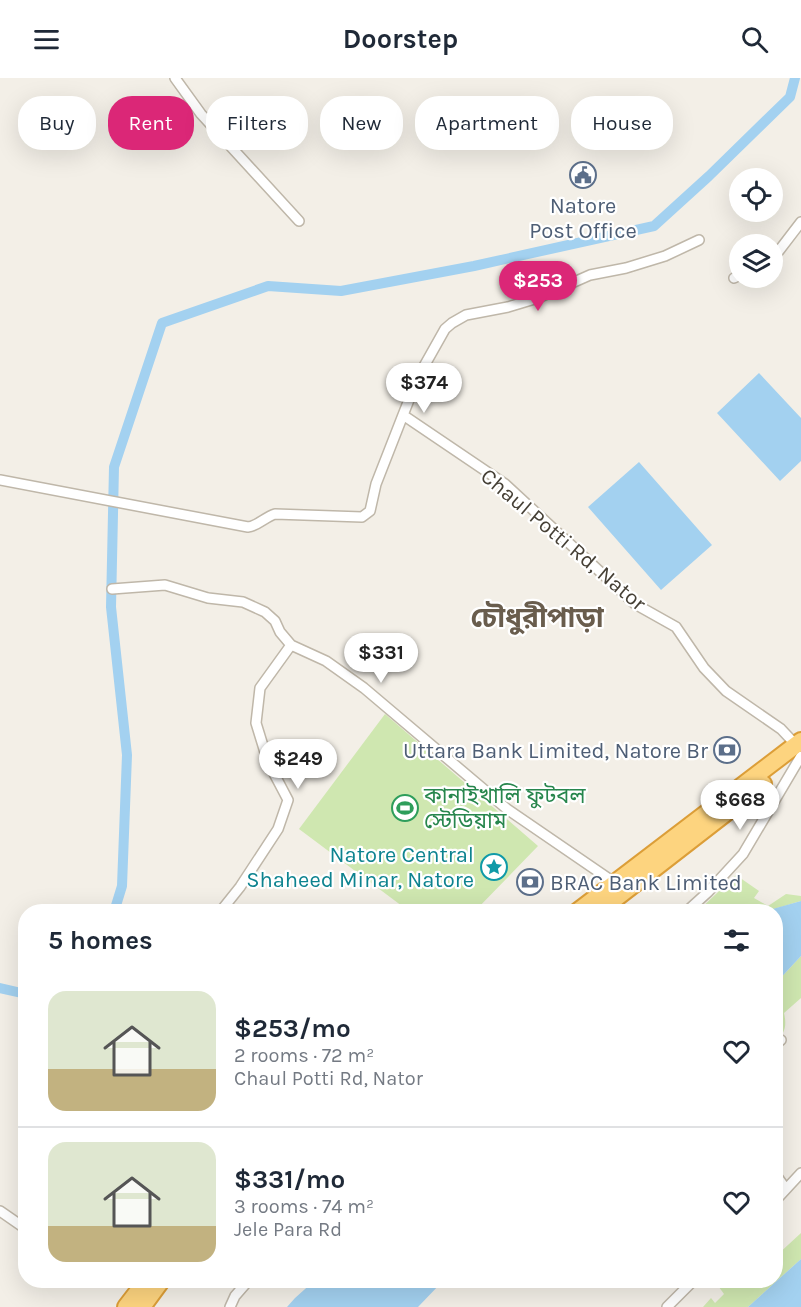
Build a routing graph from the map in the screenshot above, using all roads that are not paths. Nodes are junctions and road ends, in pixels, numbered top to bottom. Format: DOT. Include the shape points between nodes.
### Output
graph roads {
  1 [pos="175,78"];
  2 [pos="299,222"];
  3 [pos="801,222"];
  4 [pos="699,240"];
  5 [pos="783,245"];
  6 [pos="403,415"];
  7 [pos="0,480"];
  8 [pos="112,589"];
  9 [pos="291,645"];
  10 [pos="800,749"];
  11 [pos="615,883"];
  12 [pos="227,904"];
  13 [pos="587,904"];
  14 [pos="608,904"];
  15 [pos="695,904"];
  16 [pos="801,1173"];
  17 [pos="783,1186"];
  18 [pos="786,1190"];
  19 [pos="783,1193"];
  20 [pos="0,1211"];
  21 [pos="18,1223"];
  22 [pos="141,1288"];
  23 [pos="156,1288"];
  24 [pos="242,1288"];
  25 [pos="686,1288"];
  26 [pos="126,1307"];
  27 [pos="142,1307"];
  28 [pos="230,1307"];
  29 [pos="667,1307"];
  1 -- 2 [label="street" via="201,114"];
  3 -- 5 [label="street"];
  4 -- 6 [label="street" via="655,259 590,275 538,298 466,315 452,323 418,377"];
  6 -- 7 [label="street" via="376,484 370,511 362,517 275,514 248,527"];
  6 -- 10 [label="street, Chaul Potti Rd, Nator" via="505,484 635,604 676,627 704,668 726,691 774,724"];
  8 -- 9 [label="street" via="165,585 208,598 243,602 270,616"];
  9 -- 11 [label="street" via="326,661 364,688 507,809"];
  9 -- 12 [label="street" via="260,688 256,723 268,762 288,800 278,829"];
  10 -- 11 [label="highway"];
  10 -- 14 [label="highway" via="705,830"];
  10 -- 15 [label="street" via="743,854"];
  11 -- 13 [label="highway"];
  16 -- 18 [label="street"];
  17 -- 18 [label="street"];
  18 -- 19 [label="street"];
  20 -- 21 [label="street"];
  22 -- 26 [label="highway"];
  23 -- 27 [label="highway"];
  24 -- 28 [label="street"];
  25 -- 29 [label="street"];
}
